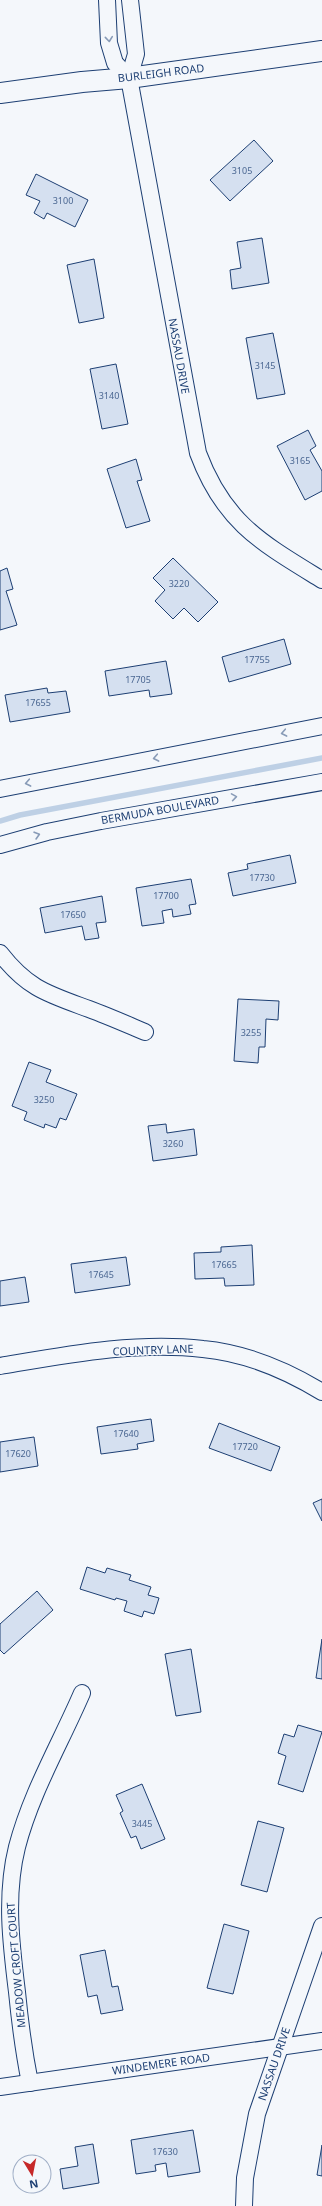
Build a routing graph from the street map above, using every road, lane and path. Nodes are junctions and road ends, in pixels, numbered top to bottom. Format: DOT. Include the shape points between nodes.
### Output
graph roads {
  1 [pos="107,0"];
  2 [pos="130,0"];
  3 [pos="322,51"];
  4 [pos="129,78"];
  5 [pos="0,93"];
  6 [pos="322,580"];
  7 [pos="322,726"];
  8 [pos="322,782"];
  9 [pos="0,789"];
  10 [pos="0,845"];
  11 [pos="0,954"];
  12 [pos="145,1032"];
  13 [pos="0,1366"];
  14 [pos="322,1392"];
  15 [pos="82,1693"];
  16 [pos="322,1926"];
  17 [pos="322,2041"];
  18 [pos="278,2049"];
  19 [pos="30,2083"];
  20 [pos="0,2087"];
  21 [pos="244,2206"];
  1 -- 4 [label="street, one-way" via="109,43 115,63"];
  2 -- 4 [label="street, NASSAU DRIVE" via="136,54"];
  3 -- 4 [label="street, BURLEIGH ROAD"];
  4 -- 5 [label="street, BURLEIGH ROAD"];
  4 -- 6 [label="street, NASSAU DRIVE" via="198,453 208,479 227,509 248,531 276,552"];
  7 -- 9 [label="street, one-way"];
  10 -- 8 [label="street, BERMUDA BOULEVARD, one-way" via="101,820"];
  11 -- 12 [label="street" via="28,983 54,997"];
  13 -- 14 [label="street, COUNTRY LANE" via="126,1349 203,1349 246,1358 303,1380"];
  15 -- 19 [label="street, MEADOW CROFT COURT" via="35,1794 12,1871 10,1916 24,2054"];
  16 -- 18 [label="street, NASSAU DRIVE"];
  17 -- 18 [label="street, WINDEMERE ROAD"];
  18 -- 19 [label="street, WINDEMERE ROAD"];
  18 -- 21 [label="street, NASSAU DRIVE" via="255,2121 245,2178"];
  19 -- 20 [label="street, WINDEMERE ROAD"];
}
